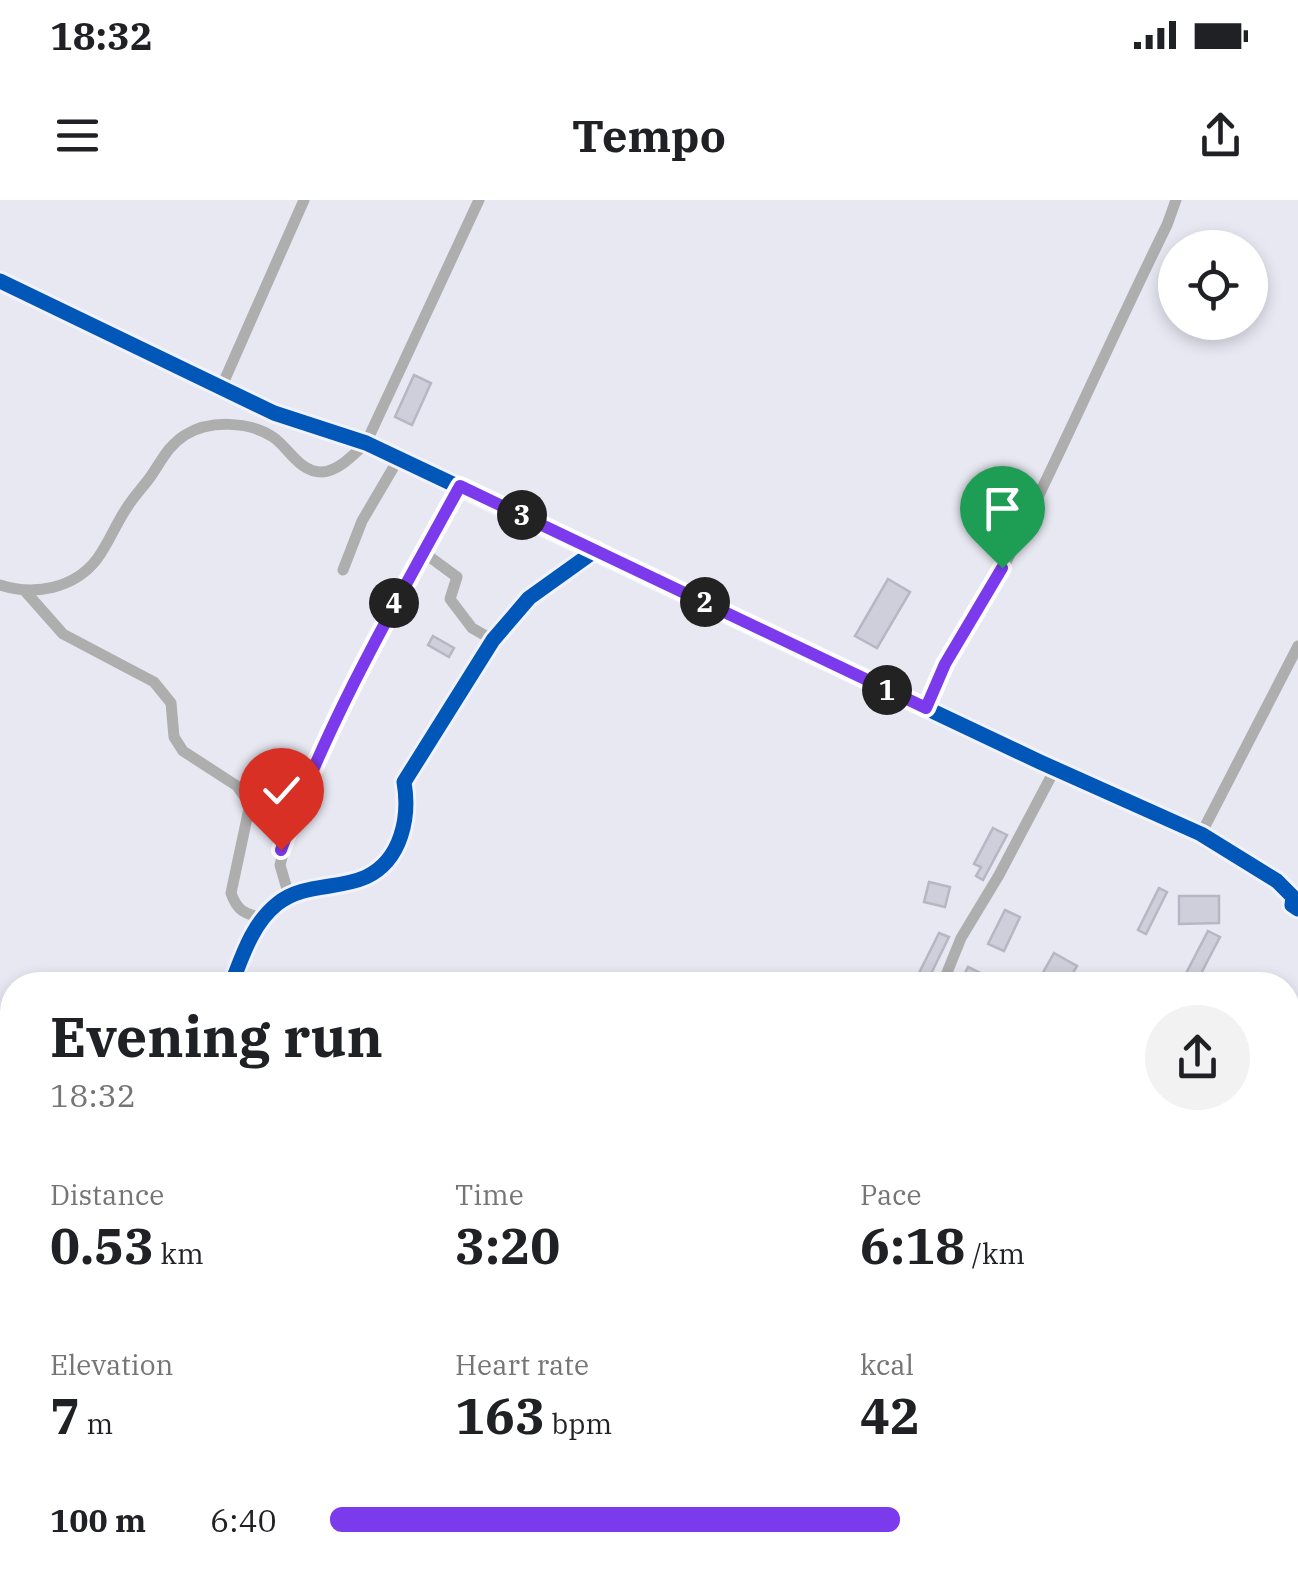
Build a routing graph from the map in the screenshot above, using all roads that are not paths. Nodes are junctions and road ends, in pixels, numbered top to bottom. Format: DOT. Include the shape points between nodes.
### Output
graph roads {
  1 [pos="304,200"];
  2 [pos="479,200"];
  3 [pos="1176,200"];
  4 [pos="0,282"];
  5 [pos="221,388"];
  6 [pos="366,443"];
  7 [pos="399,458"];
  8 [pos="460,486"];
  9 [pos="596,550"];
  10 [pos="424,552"];
  11 [pos="343,570"];
  12 [pos="0,585"];
  13 [pos="25,591"];
  14 [pos="492,640"];
  15 [pos="1298,646"];
  16 [pos="926,708"];
  17 [pos="1055,769"];
  18 [pos="1201,834"];
  19 [pos="289,896"];
  20 [pos="1298,909"];
  21 [pos="262,918"];
  22 [pos="237,972"];
  23 [pos="947,972"];
  1 -- 5 [label="street"];
  2 -- 6 [label="street"];
  3 -- 16 [label="street" via="1027,520"];
  4 -- 5 [label="street"];
  5 -- 6 [label="street"];
  6 -- 7 [label="street"];
  6 -- 13 [label="street" via="335,468 317,472 261,432 200,427 166,451 90,567 70,582"];
  7 -- 8 [label="street"];
  7 -- 11 [label="street"];
  8 -- 9 [label="street"];
  8 -- 10 [label="street"];
  9 -- 14 [label="street" via="529,598"];
  9 -- 16 [label="street"];
  10 -- 14 [label="street" via="457,577 450,599 472,628"];
  10 -- 19 [label="street" via="378,634 291,823 280,865"];
  12 -- 13 [label="street"];
  13 -- 21 [label="street" via="63,634 154,682 172,703 174,737 183,751 244,792 250,804 231,893 235,906"];
  14 -- 19 [label="street" via="404,782 408,803 394,850 364,878"];
  15 -- 18 [label="street"];
  16 -- 17 [label="street"];
  17 -- 18 [label="street"];
  17 -- 23 [label="street"];
  18 -- 20 [label="street" via="1277,880"];
  19 -- 21 [label="street"];
  21 -- 22 [label="street"];
}
